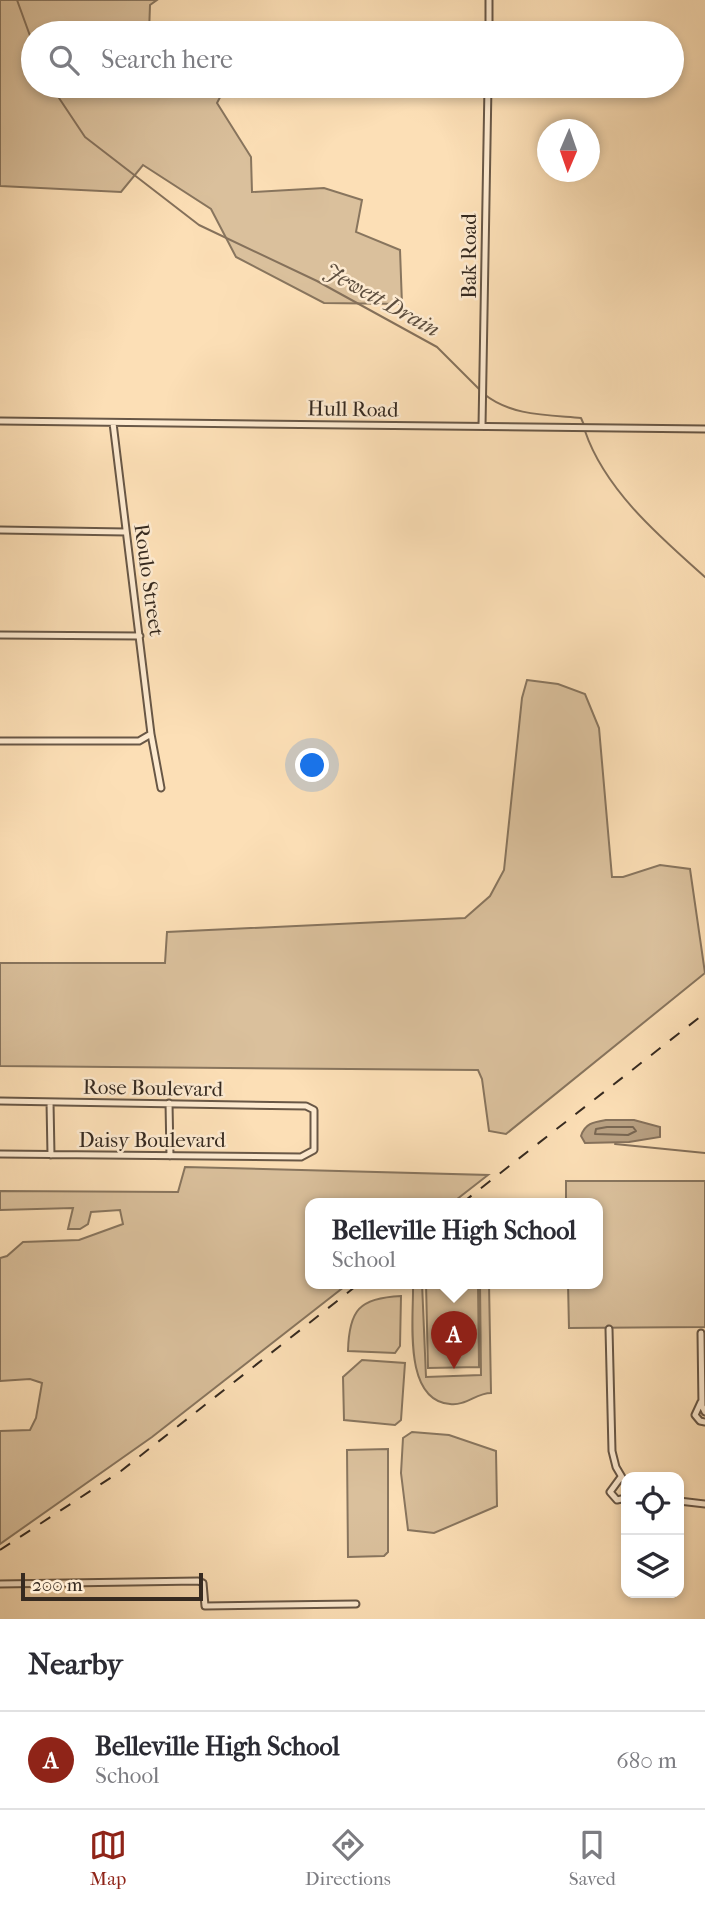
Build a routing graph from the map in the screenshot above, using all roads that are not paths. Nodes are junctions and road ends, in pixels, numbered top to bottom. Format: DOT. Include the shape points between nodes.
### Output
graph roads {
  1 [pos="489,0"];
  2 [pos="489,21"];
  3 [pos="488,98"];
  4 [pos="0,421"];
  5 [pos="113,423"];
  6 [pos="482,426"];
  7 [pos="705,429"];
  8 [pos="0,530"];
  9 [pos="126,532"];
  10 [pos="0,635"];
  11 [pos="140,636"];
  12 [pos="148,736"];
  13 [pos="0,741"];
  14 [pos="161,788"];
  15 [pos="0,1101"];
  16 [pos="50,1102"];
  17 [pos="169,1104"];
  18 [pos="0,1154"];
  19 [pos="51,1155"];
  20 [pos="170,1156"];
  21 [pos="303,1156"];
  22 [pos="609,1329"];
  23 [pos="701,1332"];
  24 [pos="702,1400"];
  25 [pos="705,1412"];
  26 [pos="705,1422"];
  27 [pos="621,1477"];
  28 [pos="621,1499"];
  29 [pos="684,1502"];
  30 [pos="705,1504"];
  31 [pos="0,1584"];
  32 [pos="356,1604"];
  1 -- 2 [label="street"];
  3 -- 6 [label="street, Bak Road"];
  4 -- 5 [label="street, Hull Road"];
  5 -- 6 [label="street, Hull Road"];
  5 -- 9 [label="street, Roulo Street"];
  6 -- 7 [label="street, Hull Road"];
  8 -- 9 [label="street"];
  9 -- 11 [label="street, Roulo Street"];
  10 -- 11 [label="street"];
  11 -- 12 [label="street, Roulo Street"];
  12 -- 13 [label="street" via="139,741"];
  12 -- 14 [label="street, Roulo Street"];
  15 -- 16 [label="street, Rose Boulevard"];
  16 -- 17 [label="street, Rose Boulevard"];
  16 -- 19 [label="street"];
  17 -- 20 [label="street"];
  17 -- 21 [label="street, Rose Boulevard" via="306,1106 314,1110 315,1141 314,1150"];
  18 -- 19 [label="street, Daisy Boulevard"];
  19 -- 20 [label="street, Daisy Boulevard"];
  20 -- 21 [label="street, Daisy Boulevard"];
  22 -- 27 [label="street" via="612,1451"];
  23 -- 24 [label="street"];
  24 -- 25 [label="street"];
  24 -- 26 [label="street" via="695,1415"];
  27 -- 28 [label="street" via="610,1492"];
  29 -- 30 [label="street"];
  31 -- 32 [label="street" via="198,1581 203,1583 205,1606"];
}
